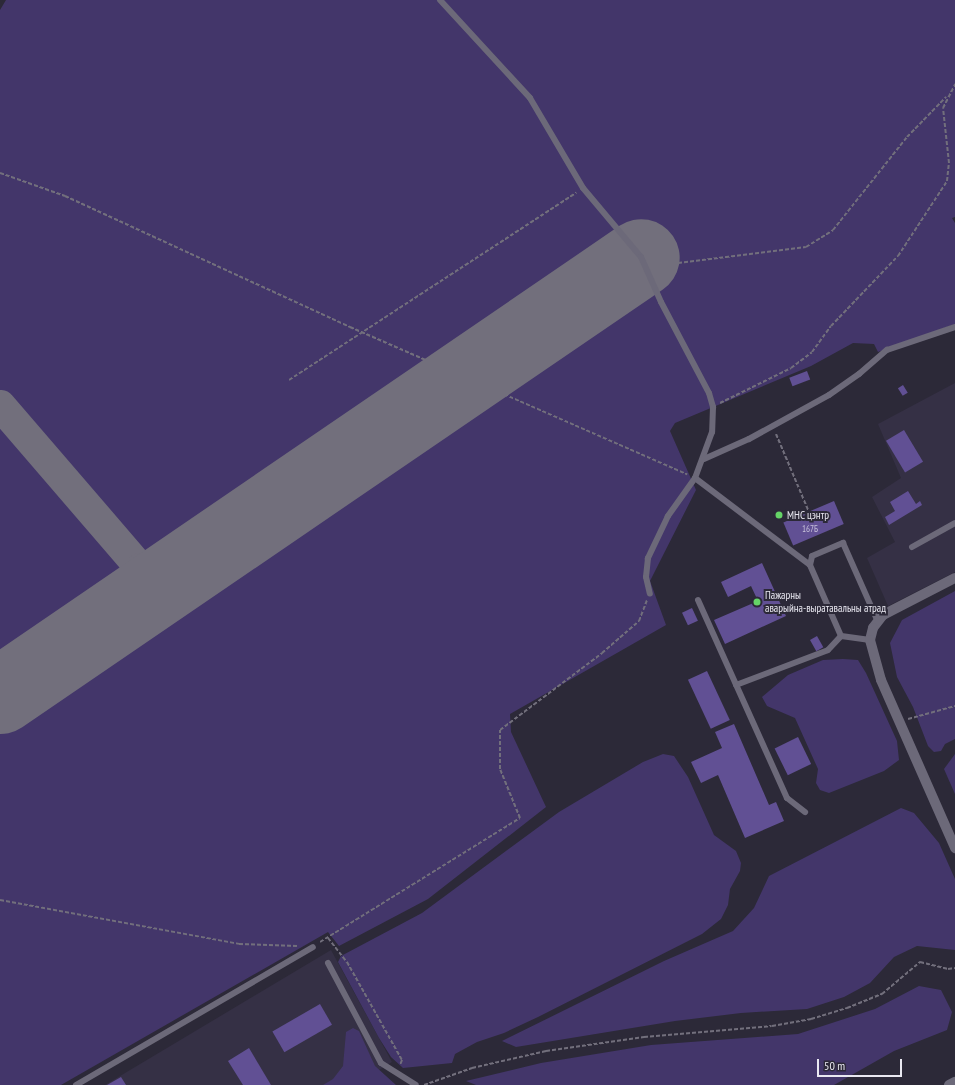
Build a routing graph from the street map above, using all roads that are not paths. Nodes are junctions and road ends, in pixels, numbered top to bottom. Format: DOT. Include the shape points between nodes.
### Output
graph roads {
  1 [pos="440,0"];
  2 [pos="955,328"];
  3 [pos="704,459"];
  4 [pos="695,478"];
  5 [pos="955,523"];
  6 [pos="912,547"];
  7 [pos="810,565"];
  8 [pos="955,578"];
  9 [pos="650,594"];
  10 [pos="698,600"];
  11 [pos="878,622"];
  12 [pos="841,636"];
  13 [pos="870,640"];
  14 [pos="736,685"];
  15 [pos="805,812"];
  16 [pos="955,848"];
  17 [pos="313,947"];
  18 [pos="328,963"];
  19 [pos="955,1082"];
  20 [pos="76,1085"];
  21 [pos="416,1085"];
  22 [pos="949,1085"];
  1 -- 3 [label="lane" via="530,98 584,188 628,239 645,267 709,392 713,407 712,432"];
  2 -- 3 [label="lane" via="887,350 829,395"];
  3 -- 4 [label="lane"];
  4 -- 7 [label="lane"];
  4 -- 9 [label="lane" via="668,516 648,558 646,577"];
  5 -- 6 [label="lane"];
  7 -- 11 [label="lane" via="812,556 843,543"];
  7 -- 12 [label="lane"];
  8 -- 11 [label="street" via="883,615"];
  10 -- 14 [label="lane"];
  11 -- 13 [label="street"];
  12 -- 13 [label="lane"];
  12 -- 14 [label="lane" via="828,650"];
  13 -- 16 [label="street" via="881,680"];
  14 -- 15 [label="lane" via="787,798"];
  17 -- 20 [label="lane"];
  18 -- 21 [label="lane" via="381,1063"];
  19 -- 22 [label="street"];
}
